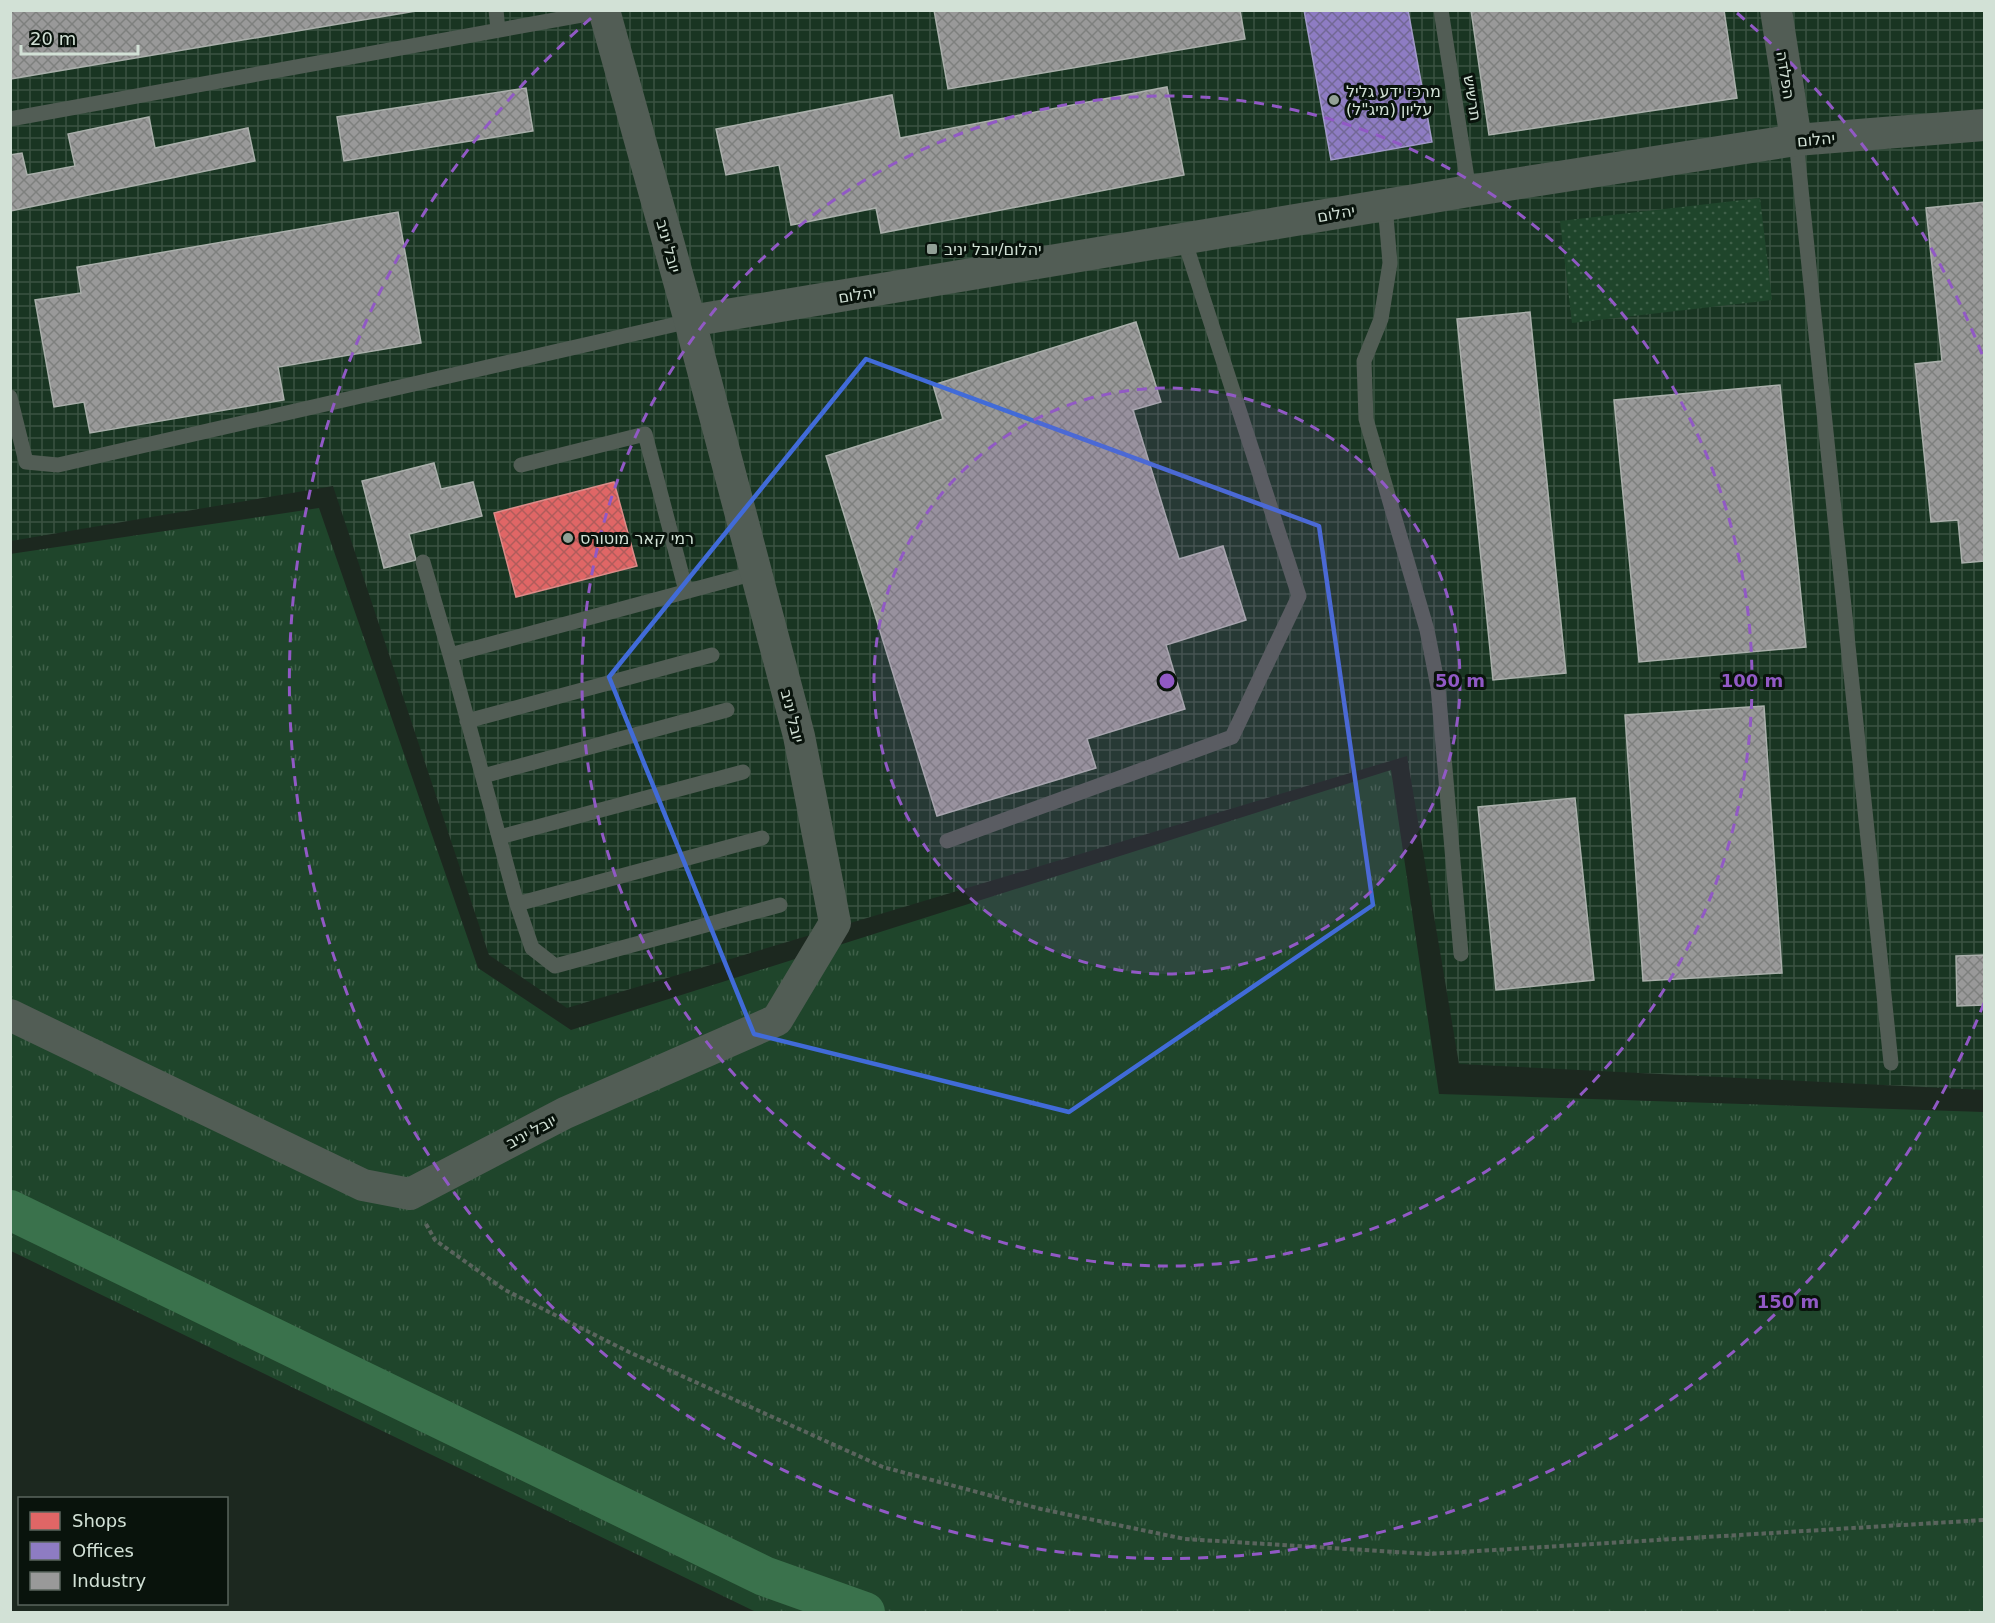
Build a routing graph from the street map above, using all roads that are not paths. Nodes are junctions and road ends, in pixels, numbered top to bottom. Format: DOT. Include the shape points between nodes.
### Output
graph roads {
  1 [pos="496,10"];
  2 [pos="1441,10"];
  3 [pos="1776,10"];
  4 [pos="604,11"];
  5 [pos="498,30"];
  6 [pos="10,120"];
  7 [pos="1984,125"];
  8 [pos="1796,140"];
  9 [pos="1469,190"];
  10 [pos="1385,205"];
  11 [pos="1184,239"];
  12 [pos="690,321"];
  13 [pos="10,397"];
  14 [pos="521,465"];
  15 [pos="423,562"];
  16 [pos="755,573"];
  17 [pos="686,591"];
  18 [pos="450,655"];
  19 [pos="712,655"];
  20 [pos="727,710"];
  21 [pos="468,721"];
  22 [pos="743,772"];
  23 [pos="483,776"];
  24 [pos="500,837"];
  25 [pos="762,838"];
  26 [pos="947,841"];
  27 [pos="517,904"];
  28 [pos="780,905"];
  29 [pos="1461,954"];
  30 [pos="10,1015"];
  31 [pos="1891,1064"];
  1 -- 5 [label="lane"];
  2 -- 9 [label="lane, תרשיש"];
  3 -- 8 [label="street, הפלדה"];
  4 -- 5 [label="lane"];
  4 -- 12 [label="street, יובל יניב"];
  5 -- 6 [label="lane"];
  7 -- 8 [label="street, יהלום"];
  8 -- 9 [label="street, יהלום"];
  8 -- 31 [label="lane"];
  9 -- 10 [label="street, יהלום"];
  10 -- 11 [label="street, יהלום"];
  10 -- 29 [label="lane" via="1390,263 1381,319 1364,361 1366,419 1427,630 1438,687"];
  11 -- 12 [label="street, יהלום"];
  11 -- 26 [label="lane" via="1299,596 1232,737"];
  12 -- 13 [label="lane" via="58,465 26,462"];
  12 -- 16 [label="street, יובל יניב"];
  14 -- 17 [label="lane" via="645,434"];
  15 -- 18 [label="lane"];
  16 -- 17 [label="lane"];
  16 -- 30 [label="street, יובל יניב" via="799,736 835,922 777,1020 565,1113 410,1194 363,1185"];
  17 -- 18 [label="lane"];
  18 -- 21 [label="lane"];
  19 -- 21 [label="lane"];
  20 -- 23 [label="lane"];
  21 -- 23 [label="lane"];
  22 -- 24 [label="lane"];
  23 -- 24 [label="lane"];
  24 -- 27 [label="lane"];
  25 -- 27 [label="lane"];
  27 -- 28 [label="lane" via="532,948 555,966"];
}
